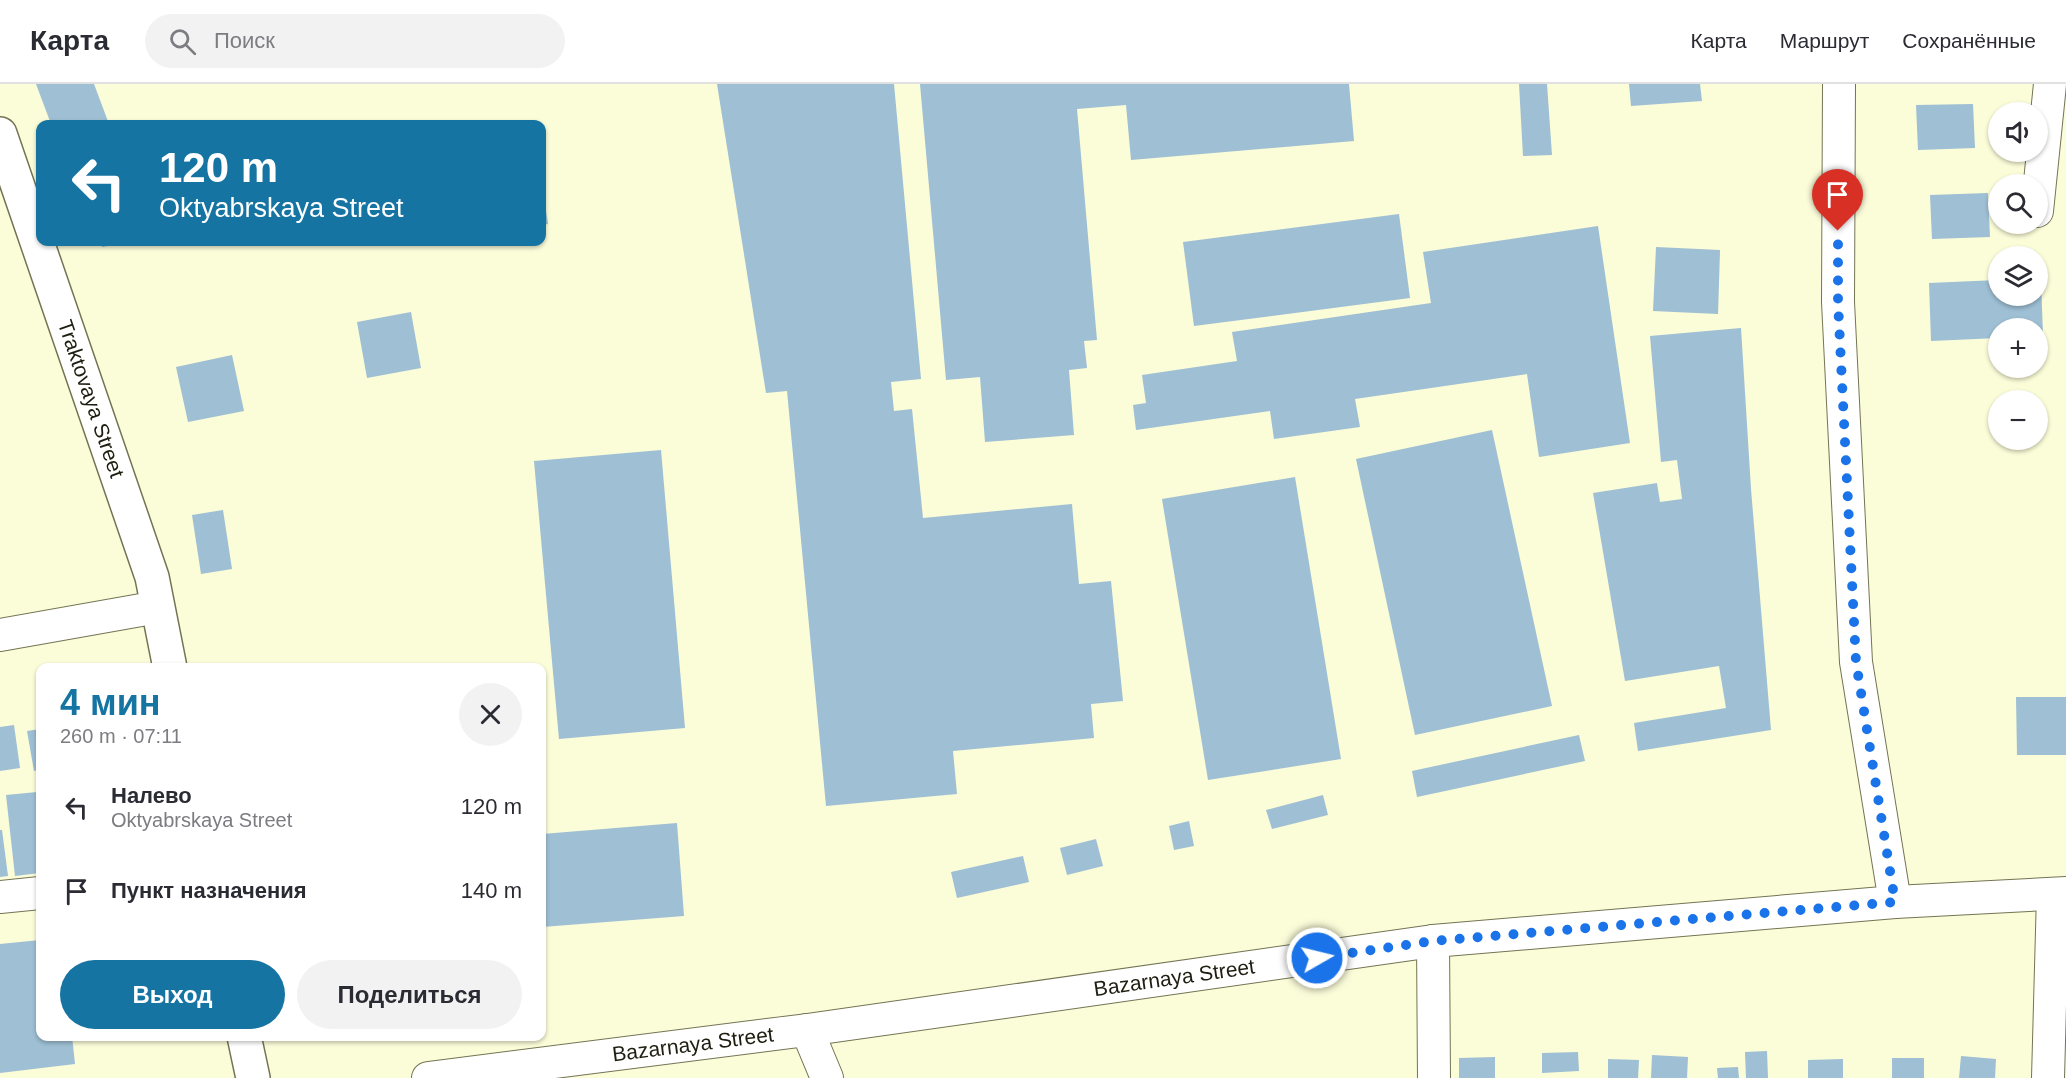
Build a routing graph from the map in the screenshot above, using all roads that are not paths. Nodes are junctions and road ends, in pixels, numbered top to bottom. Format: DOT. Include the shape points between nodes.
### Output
graph roads {
  1 [pos="2050,84"];
  2 [pos="1842,86"];
  3 [pos="0,134"];
  4 [pos="2041,174"];
  5 [pos="36,239"];
  6 [pos="38,246"];
  7 [pos="158,607"];
  8 [pos="0,635"];
  9 [pos="169,663"];
  10 [pos="36,893"];
  11 [pos="2059,894"];
  12 [pos="0,897"];
  13 [pos="1895,902"];
  14 [pos="1433,941"];
  15 [pos="807,1030"];
  16 [pos="245,1041"];
  17 [pos="253,1078"];
  18 [pos="428,1078"];
  19 [pos="827,1078"];
  20 [pos="1434,1078"];
  21 [pos="2048,1078"];
  1 -- 4 [label="street"];
  2 -- 13 [label="street" via="1838,302 1856,662"];
  3 -- 5 [label="main road, Traktovaya Street"];
  6 -- 7 [label="main road, Traktovaya Street" via="152,577"];
  7 -- 8 [label="street"];
  7 -- 9 [label="main road, Traktovaya Street"];
  10 -- 12 [label="street"];
  11 -- 13 [label="street, Bazarnaya Street"];
  11 -- 21 [label="street"];
  13 -- 14 [label="street, Bazarnaya Street"];
  14 -- 15 [label="street, Bazarnaya Street"];
  14 -- 20 [label="street"];
  15 -- 18 [label="street, Bazarnaya Street"];
  15 -- 19 [label="street"];
  16 -- 17 [label="main road"];
}
